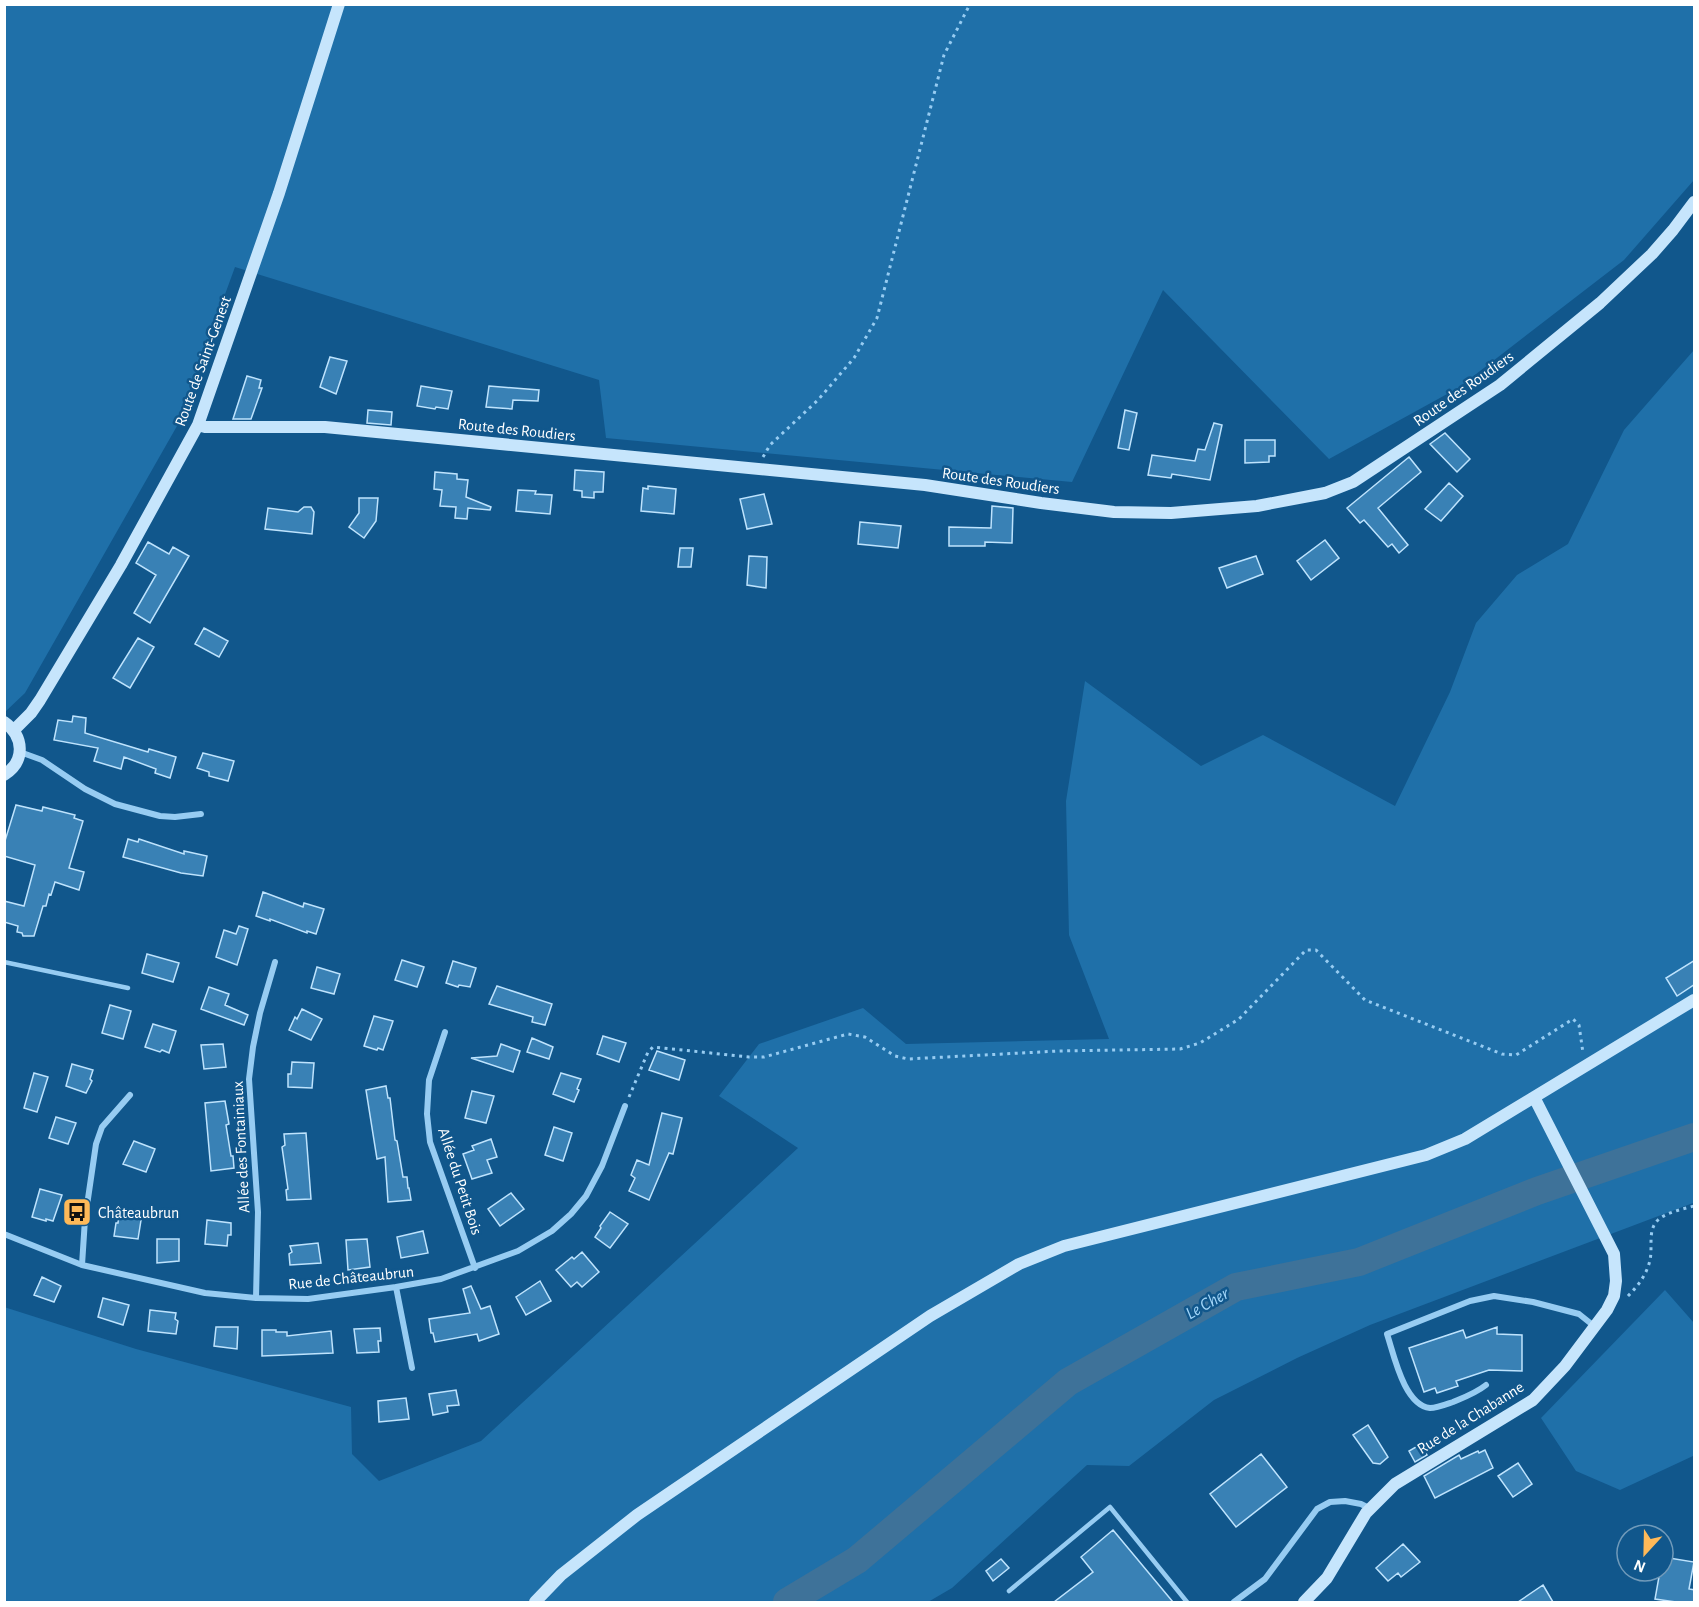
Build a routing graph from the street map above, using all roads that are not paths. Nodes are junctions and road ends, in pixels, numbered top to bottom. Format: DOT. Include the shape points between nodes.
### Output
graph roads {
  1 [pos="339,4"];
  2 [pos="1695,201"];
  3 [pos="198,425"];
  4 [pos="9,726"];
  5 [pos="19,752"];
  6 [pos="4,775"];
  7 [pos="201,814"];
  8 [pos="4,962"];
  9 [pos="275,962"];
  10 [pos="128,988"];
  11 [pos="1695,1000"];
  12 [pos="445,1032"];
  13 [pos="130,1095"];
  14 [pos="1534,1097"];
  15 [pos="625,1107"];
  16 [pos="4,1234"];
  17 [pos="82,1265"];
  18 [pos="475,1268"];
  19 [pos="396,1287"];
  20 [pos="256,1298"];
  21 [pos="1594,1327"];
  22 [pos="412,1368"];
  23 [pos="1486,1385"];
  24 [pos="1370,1509"];
  25 [pos="1009,1591"];
  26 [pos="535,1602"];
  27 [pos="1187,1602"];
  28 [pos="1234,1602"];
  29 [pos="1304,1602"];
  1 -- 3 [label="street, Route de Saint-Genest" via="279,193"];
  2 -- 3 [label="street, Route des Roudiers" via="1652,254 1600,303 1500,385 1353,482 1325,493 1257,506 1171,513 1114,512 925,485 325,427"];
  3 -- 4 [label="street, Route de Saint-Genest" via="40,700 31,713"];
  4 -- 5 [label="street" via="18,738"];
  5 -- 6 [label="street" via="17,762"];
  5 -- 7 [label="street" via="42,760 115,804 160,816"];
  8 -- 10 [label="lane"];
  9 -- 20 [label="street, Allée des Fontainiaux" via="260,1013 249,1079 258,1212"];
  11 -- 14 [label="street"];
  12 -- 18 [label="street, Allée du Petit Bois" via="429,1080 430,1142"];
  13 -- 17 [label="street" via="102,1127 96,1144"];
  14 -- 21 [label="street, Rue de la Chabanne" via="1614,1254 1614,1296"];
  14 -- 26 [label="street" via="1465,1139 1426,1155 1064,1246 1019,1264 930,1316 637,1515 561,1575"];
  15 -- 18 [label="street, Rue de Châteaubrun" via="602,1166 571,1214 527,1246"];
  16 -- 17 [label="street, Rue de Châteaubrun"];
  17 -- 20 [label="street, Rue de Châteaubrun" via="205,1293"];
  18 -- 19 [label="street, Rue de Châteaubrun"];
  19 -- 20 [label="street, Rue de Châteaubrun" via="308,1299"];
  19 -- 22 [label="street"];
  21 -- 23 [label="street" via="1579,1314 1494,1296 1470,1300 1387,1334 1406,1390 1417,1402 1431,1408 1445,1405"];
  21 -- 24 [label="street, Rue de la Chabanne" via="1566,1366 1533,1400 1395,1484"];
  24 -- 28 [label="street" via="1345,1501 1330,1502 1317,1509 1265,1579"];
  24 -- 29 [label="street, Rue de la Chabanne" via="1327,1578"];
  25 -- 27 [label="lane" via="1110,1507"];
}
